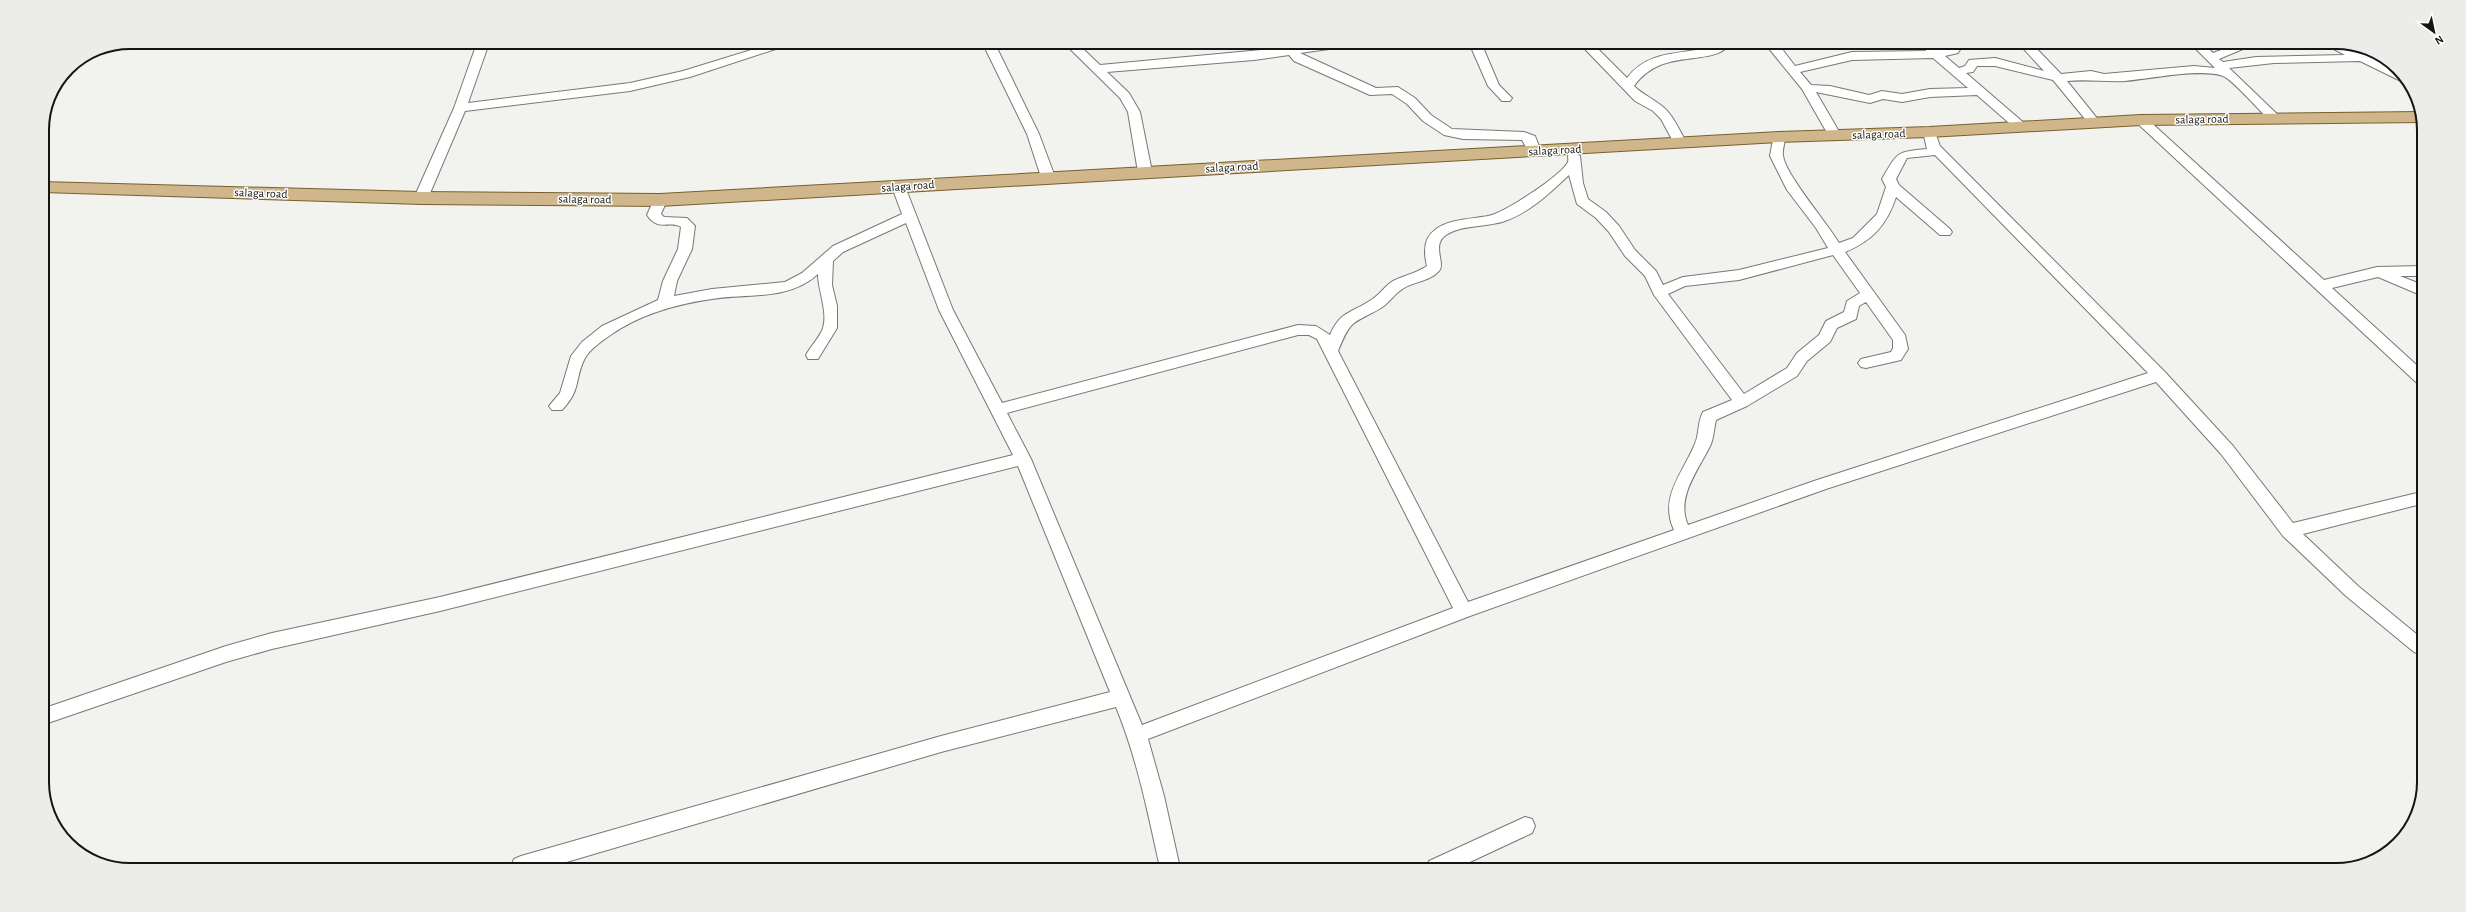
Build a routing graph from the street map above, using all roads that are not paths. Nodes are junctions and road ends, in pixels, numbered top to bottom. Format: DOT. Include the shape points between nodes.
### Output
graph roads {
  1 [pos="481,49"];
  2 [pos="768,49"];
  3 [pos="992,49"];
  4 [pos="1077,49"];
  5 [pos="1280,49"];
  6 [pos="1290,49"];
  7 [pos="1478,49"];
  8 [pos="1591,49"];
  9 [pos="1715,49"];
  10 [pos="1776,49"];
  11 [pos="1954,49"];
  12 [pos="2030,49"];
  13 [pos="2202,49"];
  14 [pos="2236,49"];
  15 [pos="2341,49"];
  16 [pos="1932,50"];
  17 [pos="2362,57"];
  18 [pos="2211,58"];
  19 [pos="1097,69"];
  20 [pos="1794,70"];
  21 [pos="2225,70"];
  22 [pos="1956,72"];
  23 [pos="2394,75"];
  24 [pos="2058,78"];
  25 [pos="1627,86"];
  26 [pos="1807,88"];
  27 [pos="1981,91"];
  28 [pos="1506,98"];
  29 [pos="460,108"];
  30 [pos="2415,117"];
  31 [pos="2274,118"];
  32 [pos="2141,120"];
  33 [pos="2094,122"];
  34 [pos="2020,126"];
  35 [pos="1835,135"];
  36 [pos="1779,137"];
  37 [pos="1931,140"];
  38 [pos="1680,142"];
  39 [pos="1535,151"];
  40 [pos="1574,155"];
  41 [pos="1144,172"];
  42 [pos="1048,177"];
  43 [pos="49,187"];
  44 [pos="899,187"];
  45 [pos="1894,187"];
  46 [pos="421,198"];
  47 [pos="660,200"];
  48 [pos="909,216"];
  49 [pos="1945,232"];
  50 [pos="1836,250"];
  51 [pos="826,261"];
  52 [pos="2417,271"];
  53 [pos="2377,272"];
  54 [pos="2320,286"];
  55 [pos="2417,289"];
  56 [pos="1659,292"];
  57 [pos="1868,295"];
  58 [pos="665,303"];
  59 [pos="1330,352"];
  60 [pos="813,355"];
  61 [pos="1866,363"];
  62 [pos="2417,374"];
  63 [pos="2159,375"];
  64 [pos="1742,402"];
  65 [pos="557,406"];
  66 [pos="999,410"];
  67 [pos="1023,459"];
  68 [pos="2417,499"];
  69 [pos="2289,531"];
  70 [pos="1684,533"];
  71 [pos="1464,611"];
  72 [pos="2417,645"];
  73 [pos="1122,697"];
  74 [pos="49,715"];
  75 [pos="1137,735"];
  76 [pos="1525,826"];
  77 [pos="531,863"];
  78 [pos="1169,863"];
  79 [pos="1447,863"];
  1 -- 29 [label="street"];
  2 -- 29 [label="street" via="630,88"];
  3 -- 42 [label="street" via="1033,134"];
  4 -- 19 [label="street"];
  5 -- 19 [label="street"];
  6 -- 39 [label="street" via="1307,63 1374,92 1394,90 1448,132 1463,135 1524,136 1530,138"];
  7 -- 28 [label="street" via="1494,86"];
  8 -- 25 [label="street"];
  9 -- 25 [label="street" via="1706,53 1679,54 1656,60 1634,75"];
  10 -- 20 [label="street"];
  11 -- 16 [label="street"];
  12 -- 24 [label="street"];
  13 -- 18 [label="street"];
  14 -- 18 [label="street"];
  15 -- 17 [label="street"];
  16 -- 20 [label="street" via="1852,56"];
  16 -- 22 [label="street"];
  17 -- 21 [label="street" via="2329,60 2266,59"];
  17 -- 23 [label="street"];
  18 -- 21 [label="street"];
  19 -- 41 [label="street" via="1125,96 1134,112"];
  20 -- 26 [label="street"];
  21 -- 24 [label="street" via="2194,70 2127,77 2104,78 2091,75"];
  21 -- 31 [label="street"];
  22 -- 24 [label="street" via="1969,69 1973,63 1995,62"];
  22 -- 27 [label="street"];
  24 -- 33 [label="street"];
  25 -- 38 [label="street" via="1666,117"];
  26 -- 27 [label="street" via="1870,99 1882,95 1902,98 1930,93"];
  26 -- 35 [label="street"];
  27 -- 34 [label="street"];
  29 -- 46 [label="street"];
  30 -- 31 [label="main road, salaga road"];
  31 -- 32 [label="main road, salaga road"];
  32 -- 33 [label="main road, salaga road"];
  32 -- 54 [label="street"];
  33 -- 34 [label="main road, salaga road"];
  34 -- 37 [label="main road, salaga road"];
  35 -- 36 [label="main road, salaga road"];
  35 -- 37 [label="main road, salaga road"];
  36 -- 38 [label="main road, salaga road"];
  36 -- 50 [label="street" via="1776,156 1794,190 1822,226"];
  37 -- 45 [label="street" via="1931,152 1903,155 1888,179"];
  37 -- 63 [label="street"];
  38 -- 40 [label="main road, salaga road"];
  39 -- 40 [label="main road, salaga road"];
  39 -- 41 [label="main road, salaga road"];
  40 -- 56 [label="street" via="1576,183 1582,201 1614,229 1630,253 1652,274"];
  40 -- 59 [label="street" via="1541,194 1504,216 1440,232 1433,241 1431,258 1434,268 1420,277 1399,284 1376,304 1354,314 1341,325"];
  41 -- 42 [label="main road, salaga road"];
  42 -- 44 [label="main road, salaga road"];
  43 -- 46 [label="main road, salaga road"];
  44 -- 47 [label="main road, salaga road"];
  44 -- 48 [label="street"];
  45 -- 49 [label="street"];
  45 -- 50 [label="street" via="1883,216 1858,241"];
  46 -- 47 [label="main road, salaga road"];
  47 -- 58 [label="street" via="654,214 661,221 677,221 688,226 685,249 670,281"];
  48 -- 51 [label="street" via="838,249"];
  48 -- 66 [label="street" via="946,310"];
  50 -- 56 [label="street" via="1739,274 1683,282"];
  50 -- 57 [label="street"];
  51 -- 58 [label="street" via="788,287 712,294"];
  51 -- 60 [label="street" via="825,285 830,306 830,328"];
  52 -- 53 [label="street"];
  53 -- 54 [label="street"];
  53 -- 55 [label="street"];
  54 -- 62 [label="street"];
  56 -- 64 [label="street"];
  57 -- 61 [label="street" via="1900,339 1901,348 1896,356"];
  57 -- 64 [label="street" via="1852,304 1851,315 1831,325 1825,338 1802,357 1792,372"];
  58 -- 65 [label="street" via="631,316 587,346 578,356 567,395"];
  59 -- 66 [label="street" via="1323,336 1311,330 1298,330"];
  59 -- 71 [label="street"];
  63 -- 69 [label="street" via="2227,450"];
  63 -- 70 [label="street"];
  64 -- 70 [label="street" via="1709,416 1705,424 1704,441 1684,478 1676,512 1677,522"];
  66 -- 67 [label="street"];
  67 -- 73 [label="street"];
  67 -- 74 [label="street" via="464,599 272,641 226,654"];
  68 -- 69 [label="street"];
  69 -- 72 [label="street" via="2352,591"];
  70 -- 71 [label="street"];
  71 -- 75 [label="street"];
  73 -- 75 [label="street"];
  73 -- 77 [label="street" via="941,744"];
  75 -- 78 [label="street"];
  76 -- 79 [label="street"];
}
